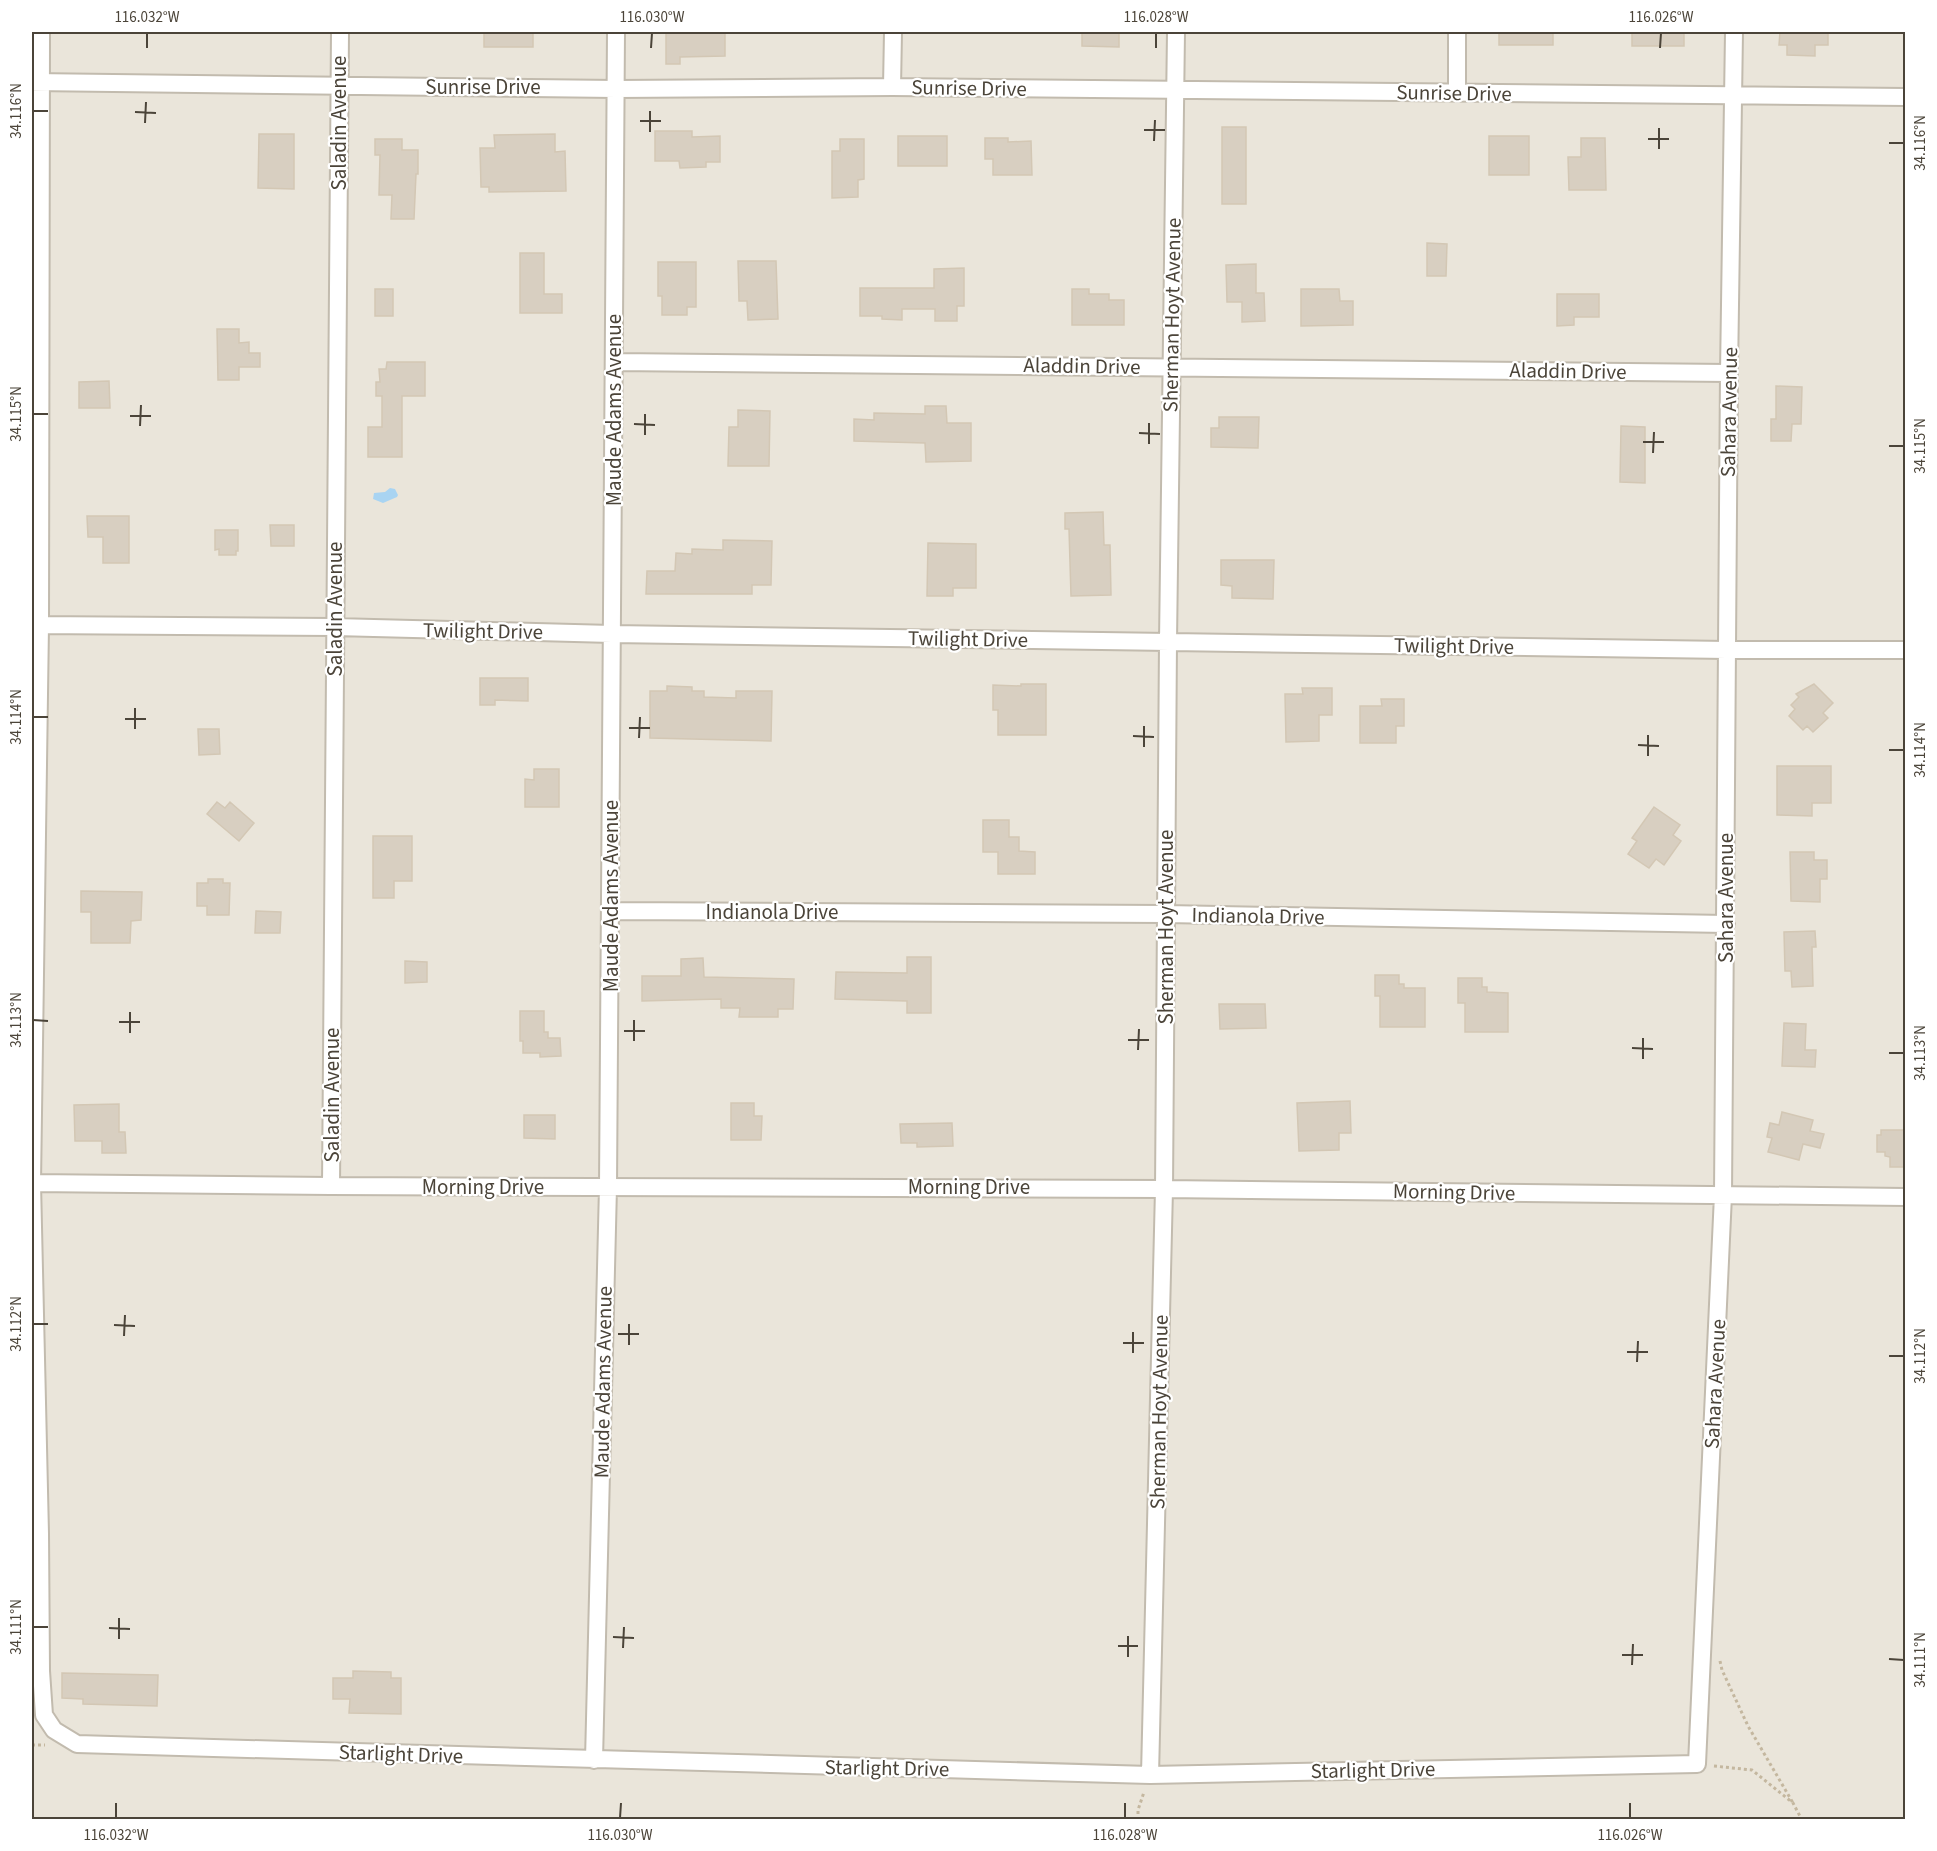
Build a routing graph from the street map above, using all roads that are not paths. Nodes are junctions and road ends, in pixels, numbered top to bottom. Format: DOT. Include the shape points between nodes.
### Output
graph roads {
  1 [pos="41,32"];
  2 [pos="340,32"];
  3 [pos="616,32"];
  4 [pos="893,32"];
  5 [pos="1176,32"];
  6 [pos="1457,32"];
  7 [pos="1734,32"];
  8 [pos="36,82"];
  9 [pos="340,86"];
  10 [pos="892,87"];
  11 [pos="616,88"];
  12 [pos="1175,90"];
  13 [pos="1457,93"];
  14 [pos="1733,97"];
  15 [pos="1905,97"];
  16 [pos="615,362"];
  17 [pos="1172,367"];
  18 [pos="1729,373"];
  19 [pos="36,625"];
  20 [pos="335,627"];
  21 [pos="612,634"];
  22 [pos="1168,642"];
  23 [pos="1727,650"];
  24 [pos="1905,650"];
  25 [pos="611,911"];
  26 [pos="1166,914"];
  27 [pos="1726,924"];
  28 [pos="32,1183"];
  29 [pos="331,1186"];
  30 [pos="608,1187"];
  31 [pos="1164,1188"];
  32 [pos="1723,1195"];
  33 [pos="1905,1197"];
  34 [pos="594,1760"];
  35 [pos="1697,1764"];
  36 [pos="1150,1774"];
  1 -- 8 [label="street"];
  2 -- 9 [label="street, Saladin Avenue"];
  3 -- 11 [label="street, Maude Adams Avenue"];
  4 -- 10 [label="street"];
  5 -- 12 [label="street, Sherman Hoyt Avenue"];
  6 -- 13 [label="street"];
  7 -- 14 [label="street, Sahara Avenue"];
  8 -- 9 [label="street, Sunrise Drive"];
  8 -- 19 [label="street"];
  9 -- 11 [label="street, Sunrise Drive"];
  9 -- 20 [label="street, Saladin Avenue"];
  10 -- 11 [label="street, Sunrise Drive"];
  10 -- 12 [label="street, Sunrise Drive"];
  11 -- 16 [label="street, Maude Adams Avenue"];
  12 -- 13 [label="street, Sunrise Drive"];
  12 -- 17 [label="street, Sherman Hoyt Avenue"];
  13 -- 14 [label="street, Sunrise Drive"];
  14 -- 15 [label="street, Sunrise Drive"];
  14 -- 18 [label="street, Sahara Avenue"];
  16 -- 17 [label="street, Aladdin Drive"];
  16 -- 21 [label="street, Maude Adams Avenue"];
  17 -- 18 [label="street, Aladdin Drive"];
  17 -- 22 [label="street, Sherman Hoyt Avenue"];
  18 -- 23 [label="street, Sahara Avenue"];
  19 -- 20 [label="street, Twilight Drive"];
  19 -- 28 [label="street"];
  20 -- 21 [label="street, Twilight Drive"];
  20 -- 29 [label="street, Saladin Avenue"];
  21 -- 22 [label="street, Twilight Drive"];
  21 -- 25 [label="street, Maude Adams Avenue"];
  22 -- 23 [label="street, Twilight Drive"];
  22 -- 26 [label="street, Sherman Hoyt Avenue"];
  23 -- 24 [label="street, Twilight Drive"];
  23 -- 27 [label="street, Sahara Avenue"];
  25 -- 26 [label="street, Indianola Drive"];
  25 -- 30 [label="street, Maude Adams Avenue"];
  26 -- 27 [label="street, Indianola Drive"];
  26 -- 31 [label="street, Sherman Hoyt Avenue"];
  27 -- 32 [label="street, Sahara Avenue"];
  28 -- 29 [label="street, Morning Drive"];
  28 -- 34 [label="street, Starlight Drive" via="41,1671 44,1715 54,1730 77,1744"];
  29 -- 30 [label="street, Morning Drive"];
  30 -- 31 [label="street, Morning Drive"];
  30 -- 34 [label="street, Maude Adams Avenue"];
  31 -- 32 [label="street, Morning Drive"];
  31 -- 36 [label="street, Sherman Hoyt Avenue"];
  32 -- 33 [label="street, Morning Drive"];
  32 -- 35 [label="street, Sahara Avenue"];
  34 -- 36 [label="street, Starlight Drive"];
  35 -- 36 [label="street, Starlight Drive"];
}
